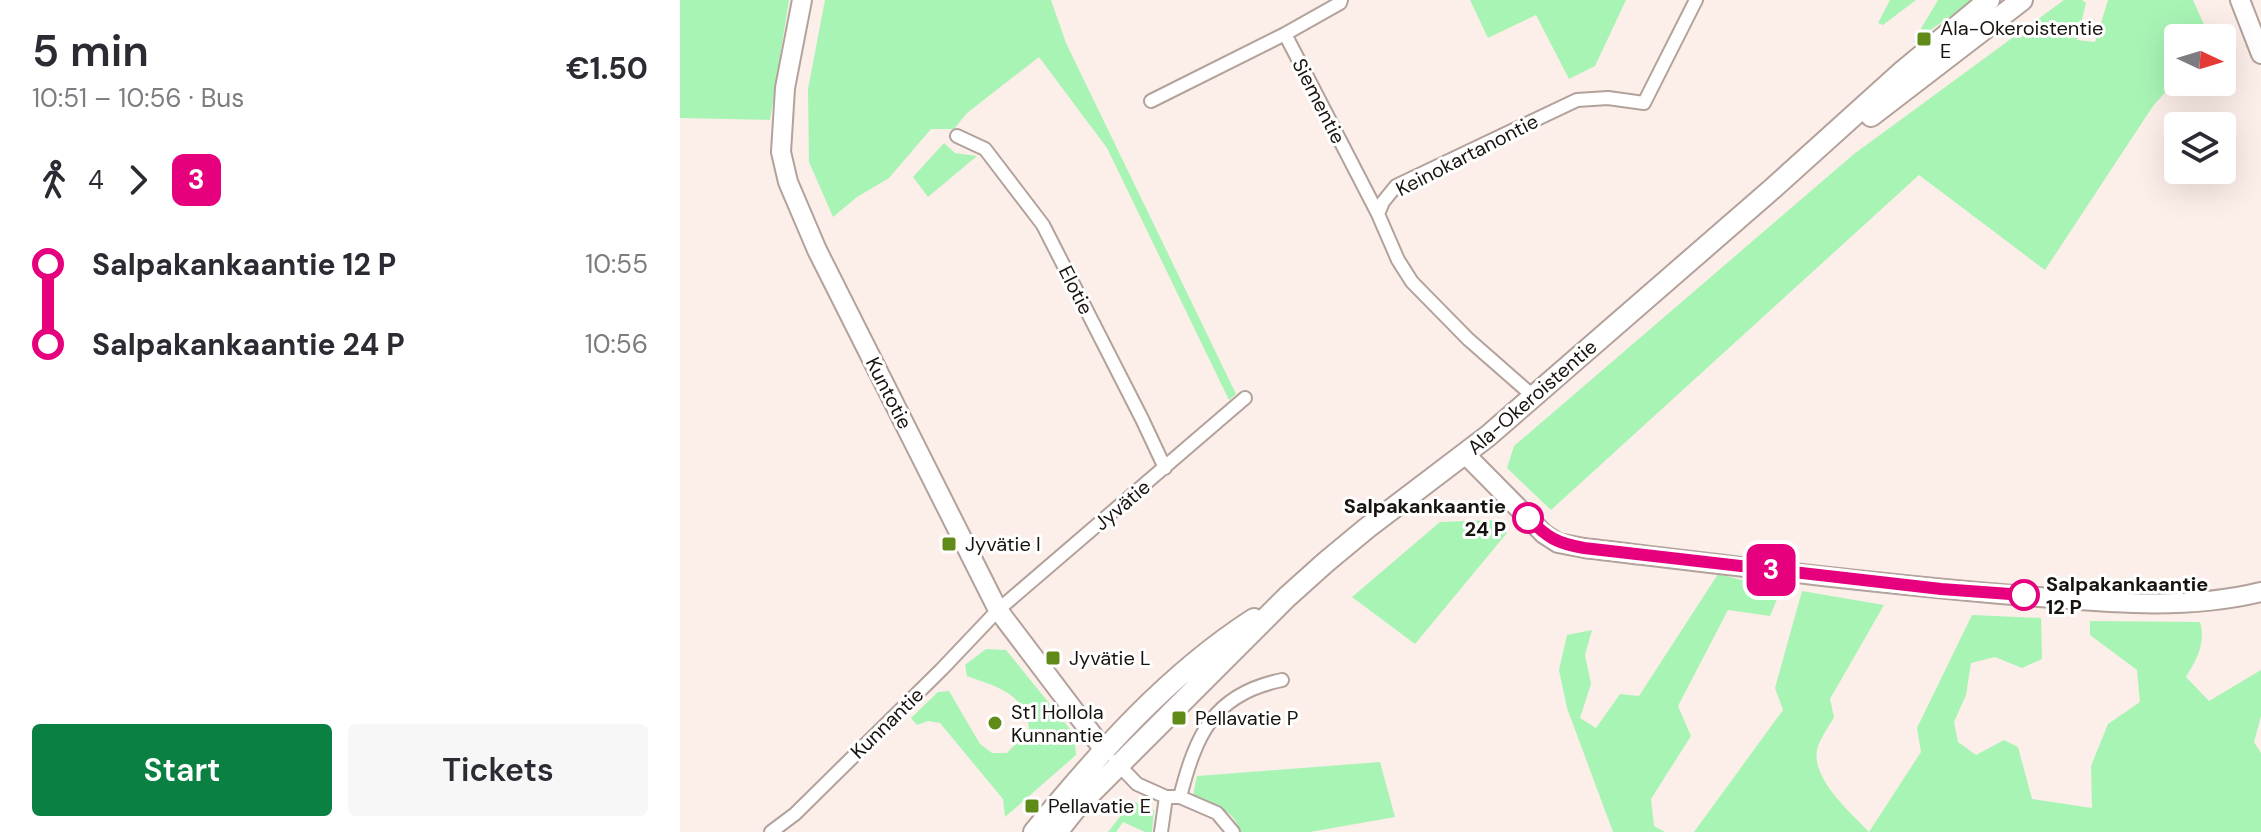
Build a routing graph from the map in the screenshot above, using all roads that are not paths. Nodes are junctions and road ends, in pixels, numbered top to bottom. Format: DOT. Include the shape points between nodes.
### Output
graph roads {
  1 [pos="802,0"];
  2 [pos="1341,0"];
  3 [pos="1696,0"];
  4 [pos="1989,0"];
  5 [pos="2022,0"];
  6 [pos="2240,0"];
  7 [pos="1285,34"];
  8 [pos="2261,54"];
  9 [pos="1151,101"];
  10 [pos="957,136"];
  11 [pos="1771,190"];
  12 [pos="1378,214"];
  13 [pos="1533,396"];
  14 [pos="1245,398"];
  15 [pos="1466,455"];
  16 [pos="1165,468"];
  17 [pos="2261,592"];
  18 [pos="998,610"];
  19 [pos="1282,680"];
  20 [pos="1111,758"];
  21 [pos="1166,797"];
  22 [pos="1180,797"];
  23 [pos="771,832"];
  24 [pos="1034,832"];
  25 [pos="1057,832"];
  26 [pos="1161,832"];
  27 [pos="1233,832"];
  1 -- 18 [label="street, Kuntotie" via="785,88 781,152 788,182"];
  2 -- 7 [label="street"];
  3 -- 12 [label="street, Keinokartanontie" via="1644,103 1577,100 1396,186"];
  4 -- 11 [label="main road, Ala-Okeroistentie"];
  5 -- 11 [label="main road, Ala-Okeroistentie"];
  6 -- 8 [label="street"];
  7 -- 9 [label="street, Siementie"];
  7 -- 12 [label="street, Siementie"];
  10 -- 16 [label="street, Elotie" via="985,149 1043,225"];
  11 -- 13 [label="main road, Ala-Okeroistentie"];
  12 -- 13 [label="street, Keinokartanontie" via="1412,282"];
  13 -- 15 [label="main road, Ala-Okeroistentie"];
  14 -- 16 [label="street, Jyvätie"];
  15 -- 17 [label="street" via="1558,543 1941,589 2140,604"];
  15 -- 20 [label="main road, Ala-Okeroistentie" via="1367,528 1287,597 1185,670"];
  16 -- 18 [label="street, Jyvätie"];
  18 -- 20 [label="street, Kuntotie"];
  18 -- 23 [label="street, Kunnantie"];
  19 -- 22 [label="street" via="1237,696 1210,721 1195,744"];
  20 -- 21 [label="street" via="1137,784"];
  20 -- 24 [label="main road, Ala-Okeroistentie"];
  20 -- 25 [label="main road, Ala-Okeroistentie"];
  21 -- 22 [label="street"];
  21 -- 26 [label="street"];
  22 -- 27 [label="street" via="1217,813"];
}
